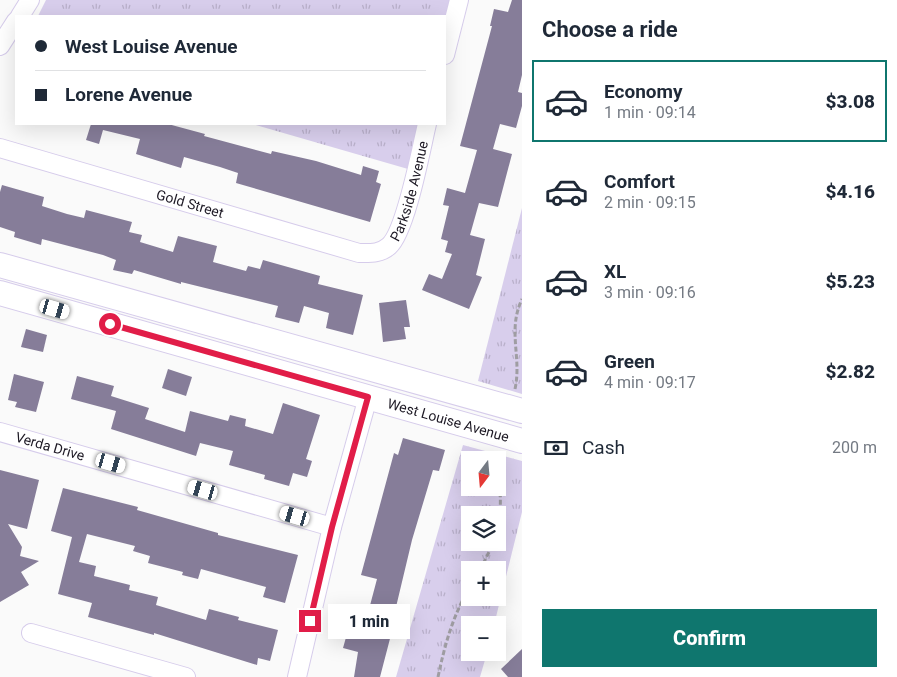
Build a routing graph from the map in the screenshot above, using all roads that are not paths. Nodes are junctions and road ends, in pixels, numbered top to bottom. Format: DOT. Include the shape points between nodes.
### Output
graph roads {
  1 [pos="30,0"];
  2 [pos="459,0"];
  3 [pos="21,15"];
  4 [pos="15,23"];
  5 [pos="0,46"];
  6 [pos="446,51"];
  7 [pos="427,125"];
  8 [pos="0,148"];
  9 [pos="381,252"];
  10 [pos="0,265"];
  11 [pos="0,293"];
  12 [pos="368,397"];
  13 [pos="522,411"];
  14 [pos="0,432"];
  15 [pos="522,441"];
  16 [pos="332,527"];
  17 [pos="31,633"];
  18 [pos="186,677"];
  19 [pos="297,677"];
  1 -- 3 [label="street"];
  2 -- 6 [label="street"];
  4 -- 5 [label="street"];
  7 -- 9 [label="street, Parkside Avenue" via="402,224 390,246"];
  8 -- 9 [label="street, Gold Street" via="359,253"];
  10 -- 13 [label="main road, West Louise Avenue"];
  11 -- 12 [label="main road, West Louise Avenue"];
  12 -- 15 [label="main road, West Louise Avenue"];
  12 -- 16 [label="street"];
  14 -- 16 [label="street, Verda Drive"];
  16 -- 19 [label="street"];
  17 -- 18 [label="street"];
}
